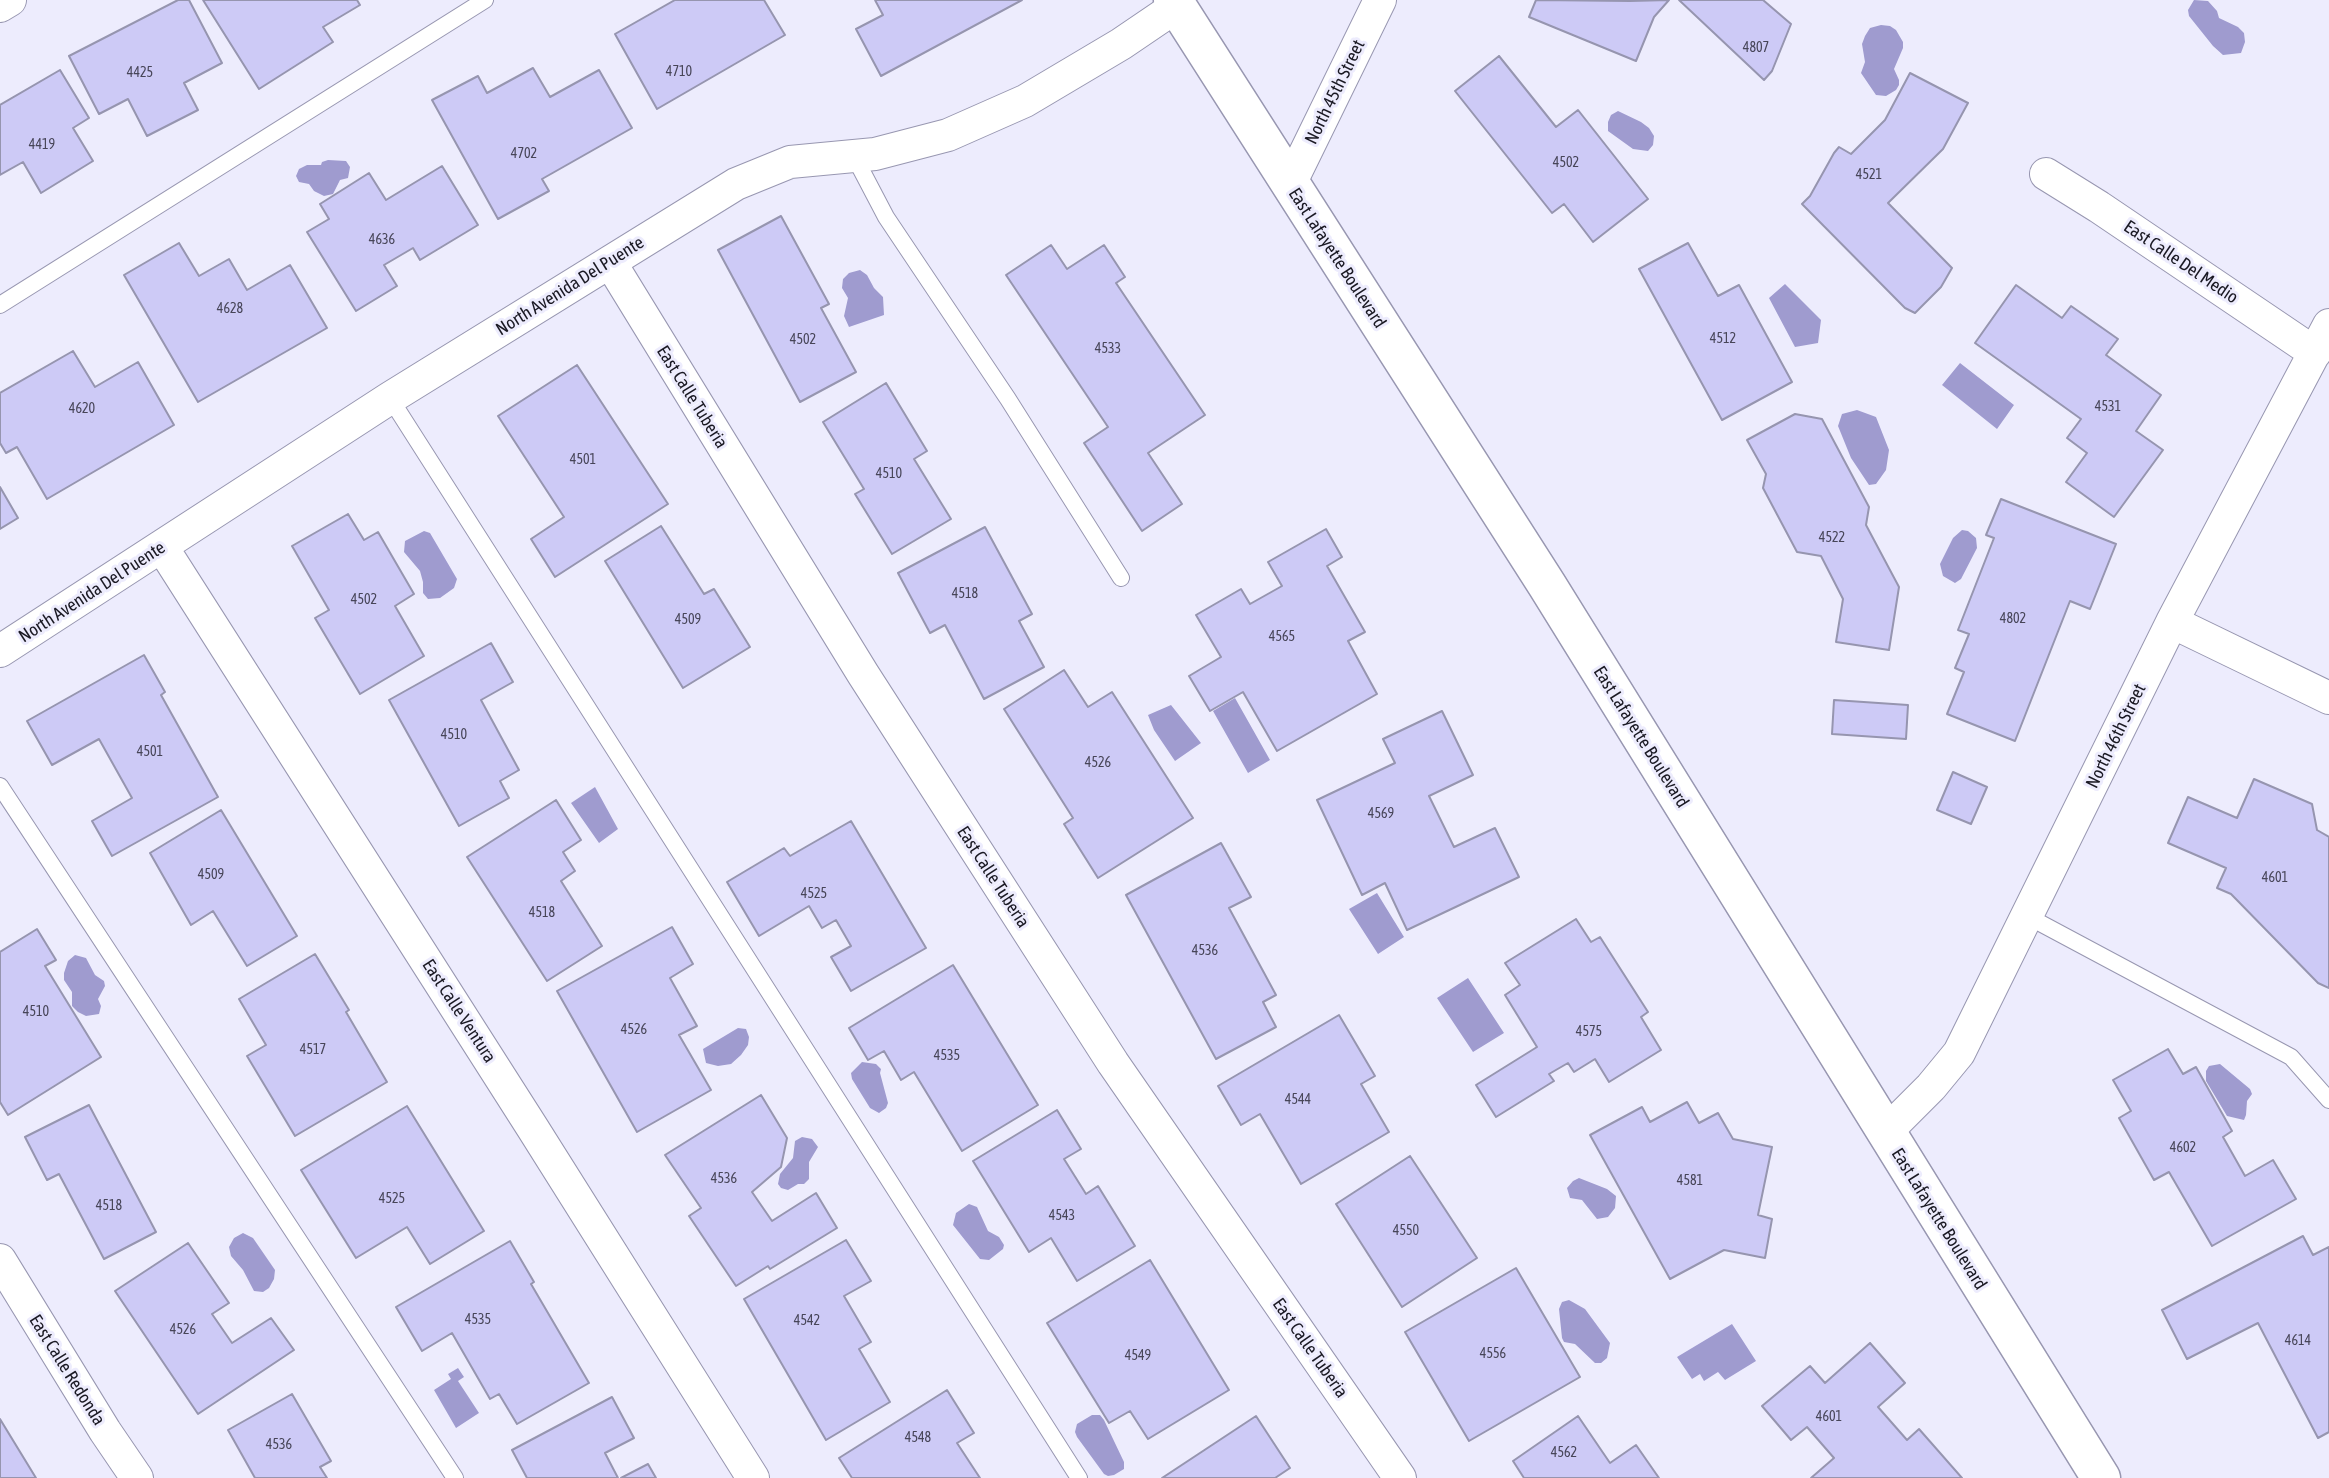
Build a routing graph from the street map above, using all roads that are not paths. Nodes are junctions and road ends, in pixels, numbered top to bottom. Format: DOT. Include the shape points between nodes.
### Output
graph roads {
  1 [pos="9,0"];
  2 [pos="485,0"];
  3 [pos="1380,0"];
  4 [pos="1175,3"];
  5 [pos="0,6"];
  6 [pos="854,156"];
  7 [pos="2046,174"];
  8 [pos="1290,184"];
  9 [pos="610,262"];
  10 [pos="0,304"];
  11 [pos="2329,325"];
  12 [pos="2315,353"];
  13 [pos="390,398"];
  14 [pos="162,547"];
  15 [pos="1121,578"];
  16 [pos="2172,622"];
  17 [pos="0,651"];
  18 [pos="2329,698"];
  19 [pos="0,786"];
  20 [pos="2027,916"];
  21 [pos="2329,1100"];
  22 [pos="1885,1133"];
  23 [pos="0,1260"];
  24 [pos="137,1478"];
  25 [pos="455,1478"];
  26 [pos="752,1478"];
  27 [pos="1079,1478"];
  28 [pos="1400,1478"];
  29 [pos="2101,1478"];
  1 -- 5 [label="street"];
  2 -- 10 [label="lane"];
  3 -- 8 [label="street, North 45th Street"];
  4 -- 6 [label="street, North Avenida Del Puente" via="1121,44 1025,101 948,135"];
  4 -- 8 [label="street, East Lafayette Boulevard"];
  6 -- 9 [label="street, North Avenida Del Puente" via="790,162 736,184"];
  6 -- 15 [label="lane" via="886,217"];
  7 -- 12 [label="street, East Calle Del Medio"];
  8 -- 22 [label="street, East Lafayette Boulevard" via="1547,585"];
  9 -- 13 [label="street, North Avenida Del Puente"];
  9 -- 28 [label="street, East Calle Tuberia" via="863,674 1113,1063"];
  11 -- 12 [label="street, North 46th Street"];
  12 -- 16 [label="street, North 46th Street"];
  13 -- 14 [label="street, North Avenida Del Puente"];
  13 -- 27 [label="lane"];
  14 -- 17 [label="street, North Avenida Del Puente"];
  14 -- 26 [label="street, East Calle Ventura"];
  16 -- 18 [label="street"];
  16 -- 20 [label="street, North 46th Street"];
  19 -- 25 [label="lane"];
  20 -- 21 [label="lane" via="2291,1056"];
  20 -- 22 [label="street, North 46th Street" via="1959,1053"];
  22 -- 29 [label="street, East Lafayette Boulevard"];
  23 -- 24 [label="street, East Calle Redonda"];
}
